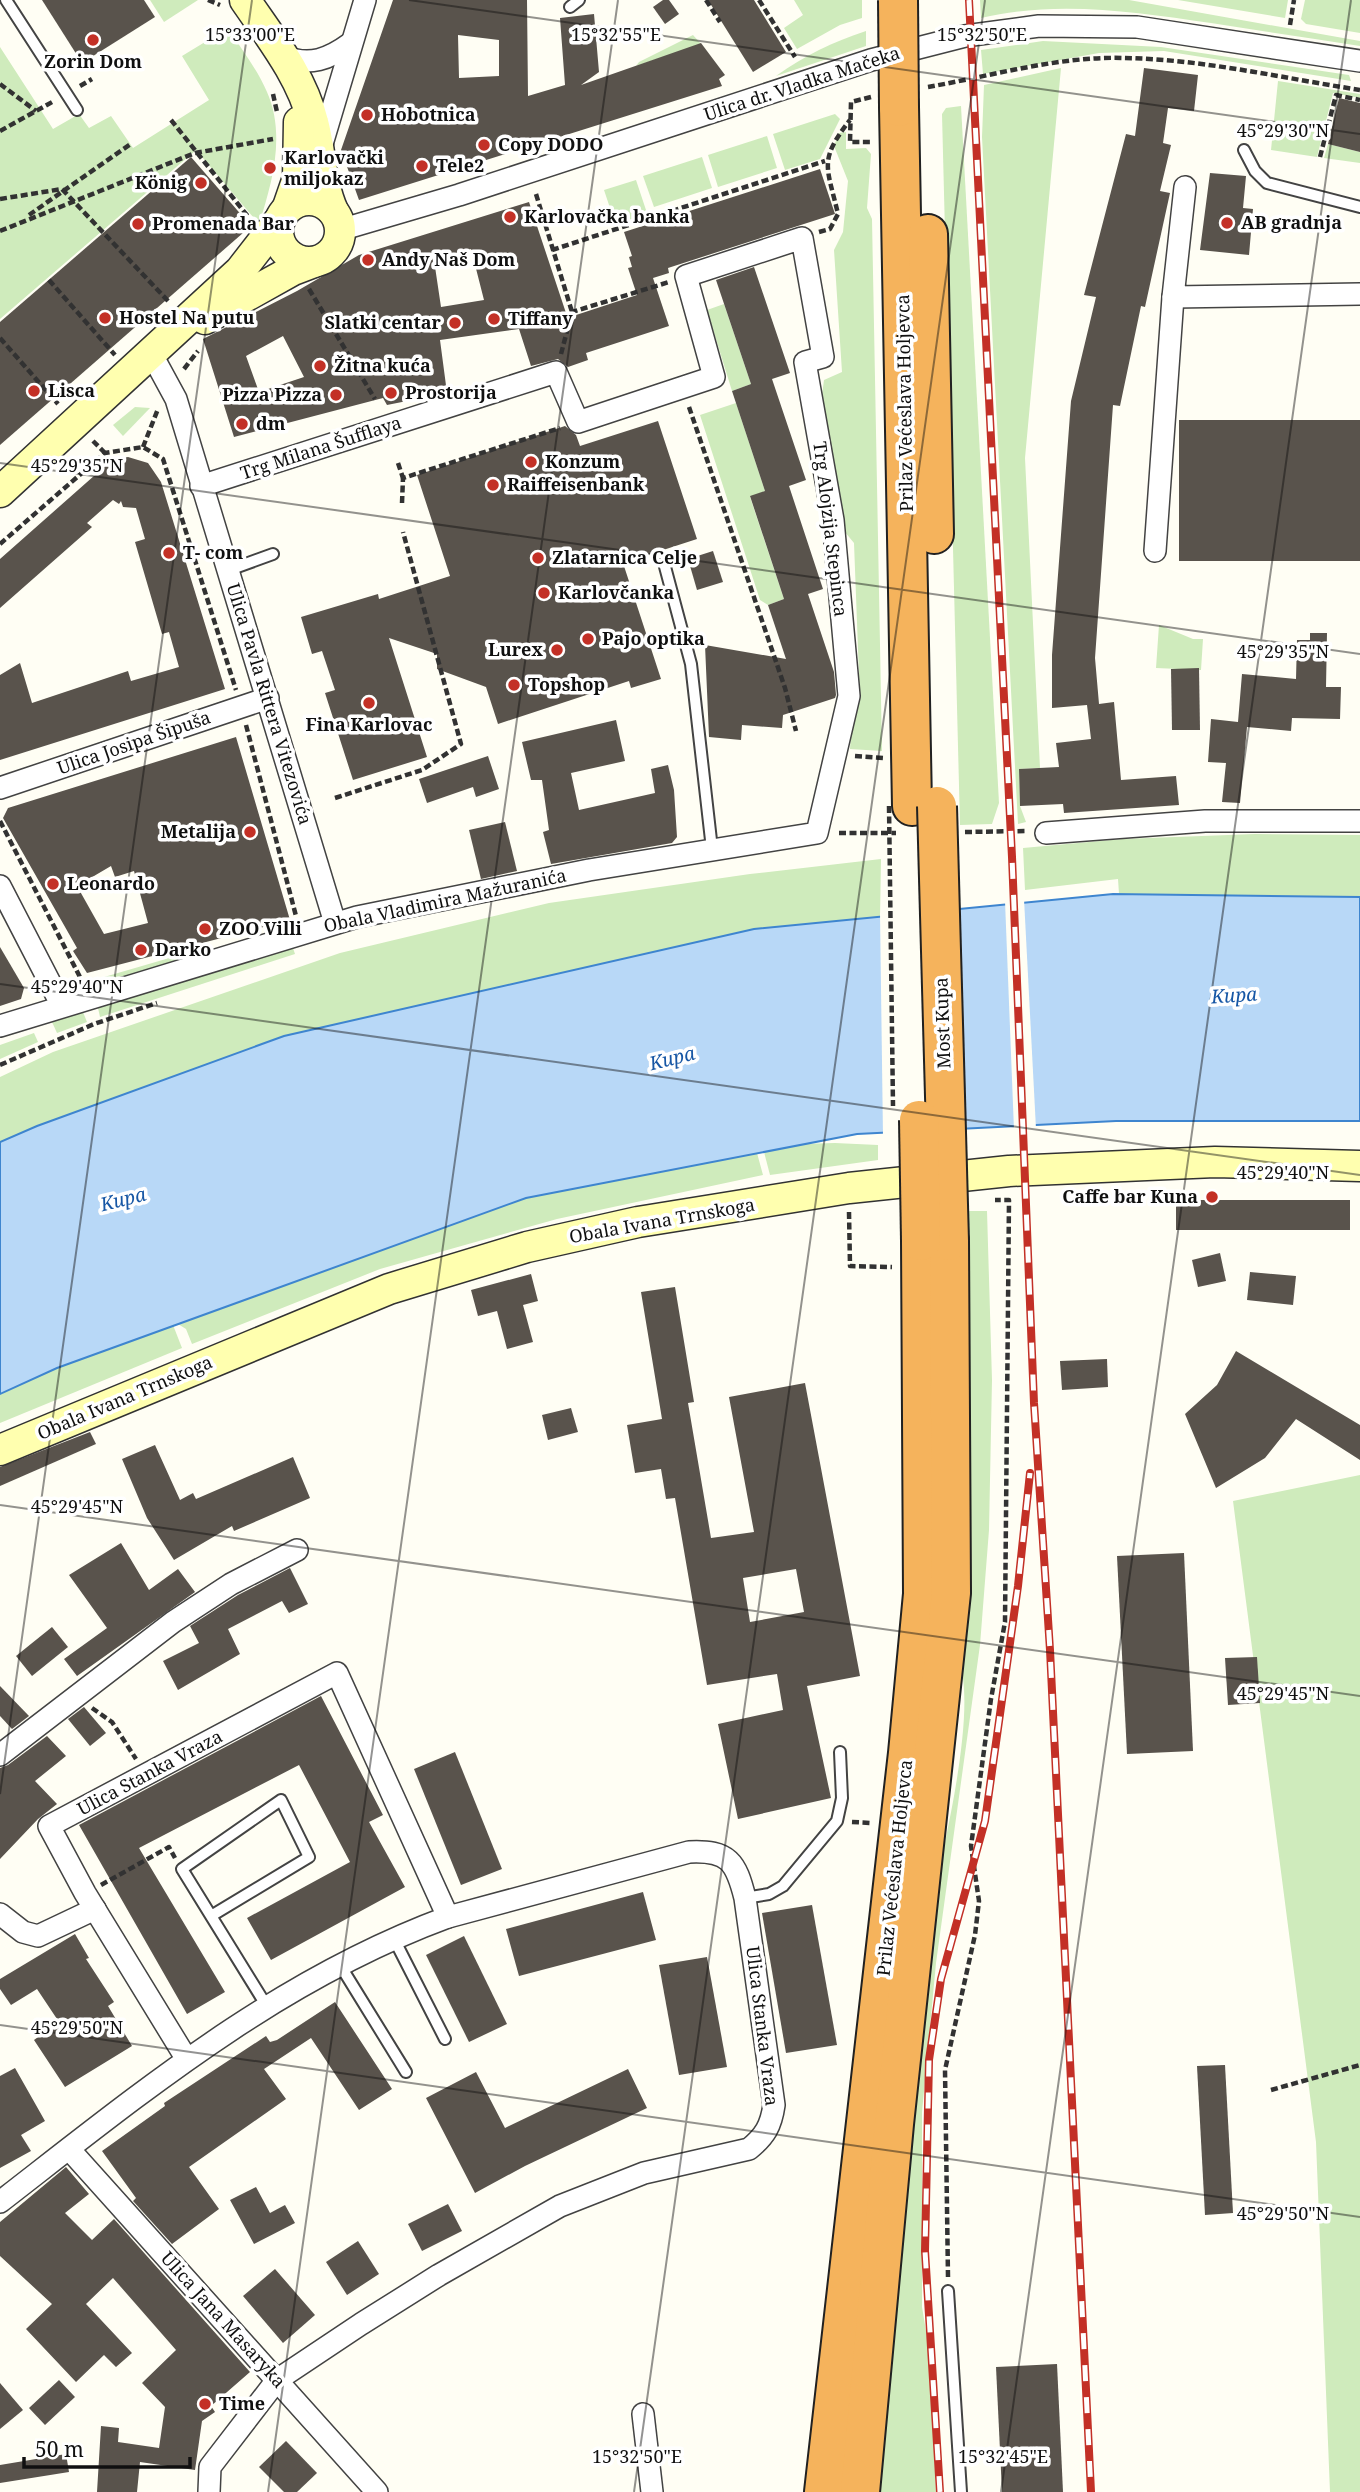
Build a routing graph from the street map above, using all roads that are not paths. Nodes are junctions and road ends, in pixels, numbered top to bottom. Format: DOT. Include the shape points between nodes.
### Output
graph roads {
  1 [pos="6,0"];
  2 [pos="365,0"];
  3 [pos="898,0"];
  4 [pos="924,0"];
  5 [pos="233,3"];
  6 [pos="351,43"];
  7 [pos="283,56"];
  8 [pos="1360,61"];
  9 [pos="285,89"];
  10 [pos="904,100"];
  11 [pos="77,110"];
  12 [pos="1244,150"];
  13 [pos="320,163"];
  14 [pos="1185,187"];
  15 [pos="1360,207"];
  16 [pos="275,219"];
  17 [pos="336,220"];
  18 [pos="311,275"];
  19 [pos="1360,294"];
  20 [pos="1173,297"];
  21 [pos="177,319"];
  22 [pos="151,354"];
  23 [pos="556,372"];
  24 [pos="201,486"];
  25 [pos="0,492"];
  26 [pos="1155,551"];
  27 [pos="273,554"];
  28 [pos="664,563"];
  29 [pos="229,570"];
  30 [pos="268,698"];
  31 [pos="0,788"];
  32 [pos="921,817"];
  33 [pos="1360,821"];
  34 [pos="817,833"];
  35 [pos="1041,835"];
  36 [pos="712,849"];
  37 [pos="0,886"];
  38 [pos="335,922"];
  39 [pos="62,1006"];
  40 [pos="0,1026"];
  41 [pos="1360,1166"];
  42 [pos="922,1250"];
  43 [pos="0,1450"];
  44 [pos="298,1550"];
  45 [pos="840,1752"];
  46 [pos="0,1755"];
  47 [pos="745,1898"];
  48 [pos="90,1901"];
  49 [pos="0,1914"];
  50 [pos="211,1916"];
  51 [pos="448,1917"];
  52 [pos="393,1937"];
  53 [pos="340,1965"];
  54 [pos="266,2005"];
  55 [pos="445,2039"];
  56 [pos="186,2058"];
  57 [pos="406,2072"];
  58 [pos="69,2149"];
  59 [pos="0,2202"];
  60 [pos="948,2291"];
  61 [pos="277,2380"];
  62 [pos="643,2414"];
  63 [pos="209,2492"];
  64 [pos="377,2492"];
  65 [pos="652,2492"];
  66 [pos="824,2492"];
  67 [pos="860,2492"];
  68 [pos="961,2492"];
  1 -- 11 [label="lane"];
  2 -- 6 [label="street"];
  3 -- 10 [label="highway, Prilaz Većeslava Holjevca, bridge"];
  4 -- 10 [label="highway, Prilaz Većeslava Holjevca"];
  5 -- 7 [label="street"];
  6 -- 7 [label="street" via="320,60"];
  6 -- 13 [label="street" via="327,118"];
  7 -- 9 [label="street"];
  8 -- 17 [label="street, Ulica dr. Vladka Mačeka" via="1138,27 1039,26 965,36 871,60 473,191"];
  9 -- 13 [label="street" via="314,124"];
  9 -- 16 [label="street" via="298,178"];
  10 -- 32 [label="highway, Prilaz Većeslava Holjevca"];
  12 -- 15 [label="lane" via="1267,183"];
  13 -- 17 [label="street"];
  14 -- 20 [label="street"];
  16 -- 17 [label="street" via="306,200 316,200"];
  16 -- 18 [label="street" via="282,248"];
  16 -- 21 [label="street" via="240,271"];
  17 -- 18 [label="street" via="337,246"];
  18 -- 21 [label="street"];
  19 -- 20 [label="street"];
  20 -- 26 [label="street"];
  21 -- 22 [label="street"];
  22 -- 24 [label="street, Ulica Pavla Rittera Vitezovića" via="176,399"];
  22 -- 25 [label="street"];
  23 -- 24 [label="street, Trg Milana Šufflaya"];
  23 -- 34 [label="street, Trg Alojzija Stepinca" via="578,422 714,377 686,276 802,238 823,357 805,362 832,520 849,696"];
  24 -- 29 [label="street, Ulica Pavla Rittera Vitezovića"];
  27 -- 29 [label="lane"];
  28 -- 36 [label="lane" via="691,664"];
  29 -- 30 [label="street, Ulica Pavla Rittera Vitezovića"];
  30 -- 31 [label="street, Ulica Josipa Šipuša"];
  30 -- 38 [label="street, Ulica Pavla Rittera Vitezovića"];
  32 -- 42 [label="highway, Most Kupa, bridge"];
  33 -- 35 [label="street" via="1205,821"];
  34 -- 36 [label="street, Obala Vladimira Mažuranića"];
  36 -- 38 [label="street, Obala Vladimira Mažuranića"];
  37 -- 39 [label="street"];
  38 -- 39 [label="street, Obala Vladimira Mažuranića"];
  39 -- 40 [label="street, Obala Vladimira Mažuranića"];
  41 -- 43 [label="street, Obala Ivana Trnskoga" via="1215,1163 1009,1171 849,1188 638,1222 527,1247 389,1289"];
  42 -- 66 [label="highway, Prilaz Većeslava Holjevca" via="923,1594"];
  42 -- 67 [label="highway, Prilaz Većeslava Holjevca" via="952,1551 949,1629 894,2124"];
  44 -- 46 [label="street" via="231,1584 173,1622"];
  45 -- 47 [label="lane" via="842,1798 837,1821 783,1886"];
  47 -- 51 [label="street, Ulica Stanka Vraza" via="738,1871 730,1861 711,1853 688,1852"];
  47 -- 61 [label="street, Ulica Stanka Vraza" via="774,2105 771,2124 761,2139 749,2149 644,2173 560,2206 439,2274"];
  48 -- 49 [label="street" via="38,1936 23,1932"];
  48 -- 51 [label="street, Ulica Stanka Vraza" via="49,1826 337,1673"];
  48 -- 56 [label="street, Ulica Stanka Vraza"];
  50 -- 50 [label="lane" via="182,1869 281,1800 309,1857"];
  50 -- 54 [label="lane"];
  51 -- 52 [label="street, Ulica Stanka Vraza"];
  52 -- 53 [label="street, Ulica Stanka Vraza"];
  52 -- 55 [label="lane"];
  53 -- 54 [label="street, Ulica Stanka Vraza"];
  53 -- 57 [label="lane"];
  54 -- 56 [label="street, Ulica Stanka Vraza"];
  56 -- 58 [label="street"];
  58 -- 59 [label="street"];
  58 -- 61 [label="street, Ulica Jana Masaryka"];
  60 -- 68 [label="lane"];
  61 -- 63 [label="street, Ulica Stanka Vraza" via="209,2467"];
  61 -- 64 [label="street, Ulica Jana Masaryka"];
  62 -- 65 [label="street"];
}
